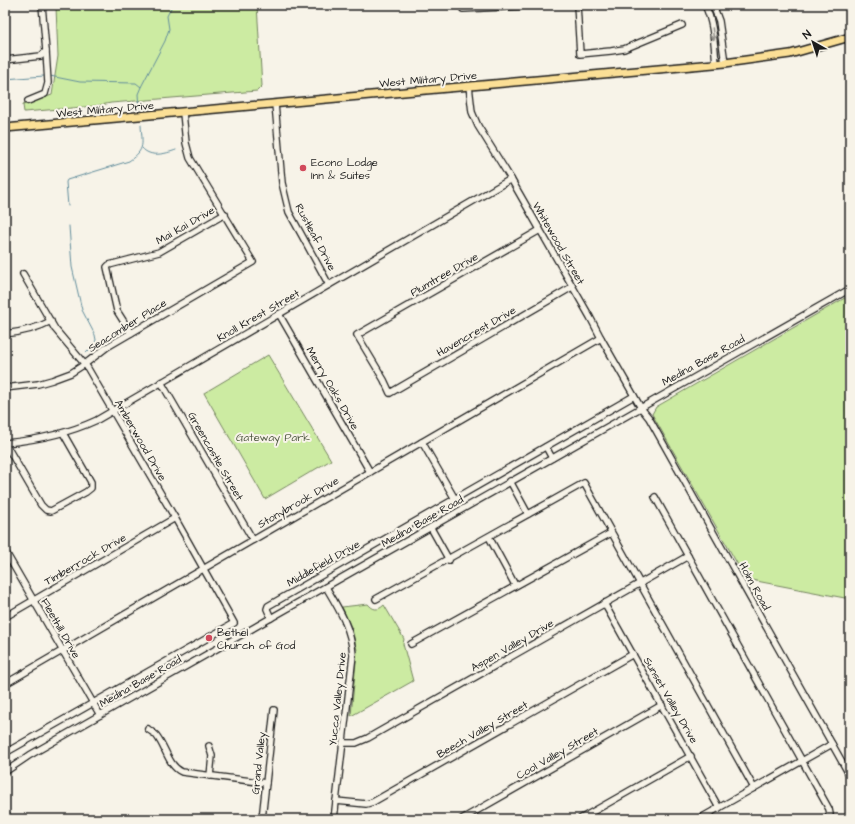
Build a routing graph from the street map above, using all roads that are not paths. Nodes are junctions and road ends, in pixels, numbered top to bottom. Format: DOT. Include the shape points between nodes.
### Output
graph roads {
  1 [pos="42,5"];
  2 [pos="543,5"];
  3 [pos="577,5"];
  4 [pos="705,5"];
  5 [pos="714,5"];
  6 [pos="463,7"];
  7 [pos="682,25"];
  8 [pos="850,37"];
  9 [pos="46,51"];
  10 [pos="5,60"];
  11 [pos="725,63"];
  12 [pos="716,64"];
  13 [pos="469,86"];
  14 [pos="28,101"];
  15 [pos="275,104"];
  16 [pos="183,113"];
  17 [pos="5,128"];
  18 [pos="511,179"];
  19 [pos="225,214"];
  20 [pos="540,230"];
  21 [pos="24,274"];
  22 [pos="329,284"];
  23 [pos="572,287"];
  24 [pos="850,289"];
  25 [pos="279,314"];
  26 [pos="51,321"];
  27 [pos="130,333"];
  28 [pos="5,334"];
  29 [pos="601,338"];
  30 [pos="85,364"];
  31 [pos="161,382"];
  32 [pos="5,388"];
  33 [pos="390,393"];
  34 [pos="634,396"];
  35 [pos="641,408"];
  36 [pos="112,411"];
  37 [pos="63,434"];
  38 [pos="422,442"];
  39 [pos="5,443"];
  40 [pos="546,448"];
  41 [pos="552,458"];
  42 [pos="370,472"];
  43 [pos="510,481"];
  44 [pos="655,497"];
  45 [pos="455,499"];
  46 [pos="528,514"];
  47 [pos="175,518"];
  48 [pos="431,528"];
  49 [pos="611,533"];
  50 [pos="489,537"];
  51 [pos="253,540"];
  52 [pos="5,551"];
  53 [pos="688,556"];
  54 [pos="449,560"];
  55 [pos="203,568"];
  56 [pos="640,583"];
  57 [pos="515,585"];
  58 [pos="326,586"];
  59 [pos="376,599"];
  60 [pos="34,600"];
  61 [pos="604,603"];
  62 [pos="5,617"];
  63 [pos="271,618"];
  64 [pos="411,644"];
  65 [pos="63,650"];
  66 [pos="633,654"];
  67 [pos="5,684"];
  68 [pos="93,702"];
  69 [pos="662,705"];
  70 [pos="274,710"];
  71 [pos="100,715"];
  72 [pos="148,729"];
  73 [pos="343,743"];
  74 [pos="832,744"];
  75 [pos="209,746"];
  76 [pos="5,753"];
  77 [pos="691,756"];
  78 [pos="802,761"];
  79 [pos="5,772"];
  80 [pos="210,776"];
  81 [pos="850,776"];
  82 [pos="266,783"];
  83 [pos="754,788"];
  84 [pos="336,801"];
  85 [pos="719,808"];
  86 [pos="262,819"];
  87 [pos="334,819"];
  88 [pos="462,819"];
  89 [pos="580,819"];
  90 [pos="699,819"];
  91 [pos="827,819"];
  1 -- 9 [label="street"];
  2 -- 6 [label="street"];
  3 -- 7 [label="street" via="580,54 624,49"];
  4 -- 12 [label="street, one-way" via="710,14"];
  5 -- 11 [label="street"];
  8 -- 11 [label="main road, West Military Drive" via="790,54"];
  9 -- 10 [label="street" via="41,56"];
  9 -- 14 [label="street" via="48,83 45,94"];
  11 -- 12 [label="main road, West Military Drive"];
  12 -- 13 [label="main road, West Military Drive"];
  13 -- 15 [label="main road, West Military Drive"];
  13 -- 18 [label="street, Whitewood Street" via="475,121"];
  15 -- 16 [label="main road, West Military Drive"];
  15 -- 22 [label="street, Rustleaf Drive" via="286,203"];
  16 -- 17 [label="main road, West Military Drive"];
  16 -- 19 [label="street" via="190,158"];
  18 -- 20 [label="street, Whitewood Street"];
  18 -- 22 [label="street, Knoll Krest Street"];
  19 -- 27 [label="street, Seacomber Place" via="252,262"];
  19 -- 27 [label="street, Mai Kai Drive" via="159,252 107,267 115,305"];
  20 -- 23 [label="street, Whitewood Street"];
  20 -- 33 [label="street, Plumtree Drive" via="358,335"];
  21 -- 26 [label="street, Amberwood Drive"];
  22 -- 25 [label="street, Knoll Krest Street"];
  23 -- 29 [label="street, Whitewood Street"];
  23 -- 33 [label="street, Havencrest Drive"];
  24 -- 35 [label="street, Medina Base Road"];
  25 -- 31 [label="street, Knoll Krest Street"];
  25 -- 42 [label="street, Merry Oaks Drive"];
  26 -- 28 [label="street" via="28,331"];
  26 -- 30 [label="street, Amberwood Drive" via="61,337"];
  27 -- 30 [label="street, Seacomber Place"];
  29 -- 34 [label="street, Whitewood Street"];
  29 -- 38 [label="street, Stonybrook Drive"];
  30 -- 32 [label="street, Seacomber Place" via="52,380"];
  30 -- 36 [label="street, Amberwood Drive"];
  31 -- 36 [label="street, Knoll Krest Street"];
  31 -- 51 [label="street, Greencastle Street"];
  34 -- 35 [label="street, Whitewood Street"];
  34 -- 40 [label="street, Middlefield Drive"];
  35 -- 41 [label="street, Medina Base Road"];
  35 -- 74 [label="street, Holm Road" via="649,418"];
  36 -- 37 [label="street, Knoll Krest Street"];
  36 -- 47 [label="street, Amberwood Drive"];
  37 -- 39 [label="street, Knoll Krest Street"];
  37 -- 39 [label="street" via="92,488 48,511 41,505"];
  38 -- 42 [label="street, Stonybrook Drive"];
  38 -- 45 [label="street"];
  40 -- 41 [label="street"];
  40 -- 45 [label="street, Middlefield Drive"];
  41 -- 43 [label="street, Medina Base Road"];
  42 -- 51 [label="street, Stonybrook Drive"];
  43 -- 46 [label="street"];
  43 -- 48 [label="street, Medina Base Road"];
  44 -- 53 [label="street"];
  45 -- 63 [label="street, Middlefield Drive" via="268,606"];
  46 -- 49 [label="street" via="584,484"];
  46 -- 50 [label="street"];
  47 -- 55 [label="street, Amberwood Drive"];
  47 -- 60 [label="street, Timberrock Drive"];
  48 -- 54 [label="street"];
  48 -- 58 [label="street, Medina Base Road"];
  49 -- 56 [label="street"];
  49 -- 57 [label="street"];
  50 -- 54 [label="street"];
  50 -- 57 [label="street"];
  51 -- 55 [label="street, Stonybrook Drive"];
  52 -- 60 [label="street, Fleethill Drive"];
  53 -- 56 [label="street, Aspen Valley Drive"];
  53 -- 78 [label="street"];
  54 -- 59 [label="street"];
  55 -- 65 [label="street, Stonybrook Drive"];
  55 -- 68 [label="street, Amberwood Drive" via="234,623"];
  56 -- 61 [label="street, Aspen Valley Drive"];
  56 -- 83 [label="street"];
  57 -- 64 [label="street"];
  58 -- 63 [label="street, Medina Base Road"];
  58 -- 73 [label="street, Yucca Valley Drive" via="346,624 352,646"];
  60 -- 62 [label="street, Timberrock Drive"];
  60 -- 65 [label="street, Fleethill Drive"];
  61 -- 66 [label="street, Sunset Valley Drive"];
  61 -- 73 [label="street, Aspen Valley Drive" via="368,738 356,743"];
  63 -- 71 [label="street, Medina Base Road"];
  65 -- 67 [label="street, Stonybrook Drive"];
  65 -- 68 [label="street, Fleethill Drive"];
  66 -- 69 [label="street, Sunset Valley Drive"];
  66 -- 84 [label="street, Beech Valley Street" via="373,802 366,804"];
  68 -- 71 [label="street, Fleethill Drive"];
  68 -- 76 [label="street"];
  69 -- 77 [label="street, Sunset Valley Drive"];
  69 -- 88 [label="street, Cool Valley Street"];
  70 -- 82 [label="street, Grand Valley"];
  71 -- 79 [label="street, Medina Base Road"];
  72 -- 80 [label="street" via="156,735 178,771"];
  73 -- 84 [label="street, Yucca Valley Drive"];
  74 -- 78 [label="street"];
  74 -- 81 [label="street, Holm Road"];
  75 -- 80 [label="street" via="212,756"];
  77 -- 85 [label="street, Sunset Valley Drive"];
  77 -- 89 [label="street"];
  78 -- 83 [label="street"];
  78 -- 91 [label="street" via="829,809"];
  80 -- 82 [label="street"];
  82 -- 86 [label="street, Grand Valley"];
  83 -- 85 [label="street"];
  84 -- 87 [label="street, Yucca Valley Drive"];
  85 -- 90 [label="street"];
}
